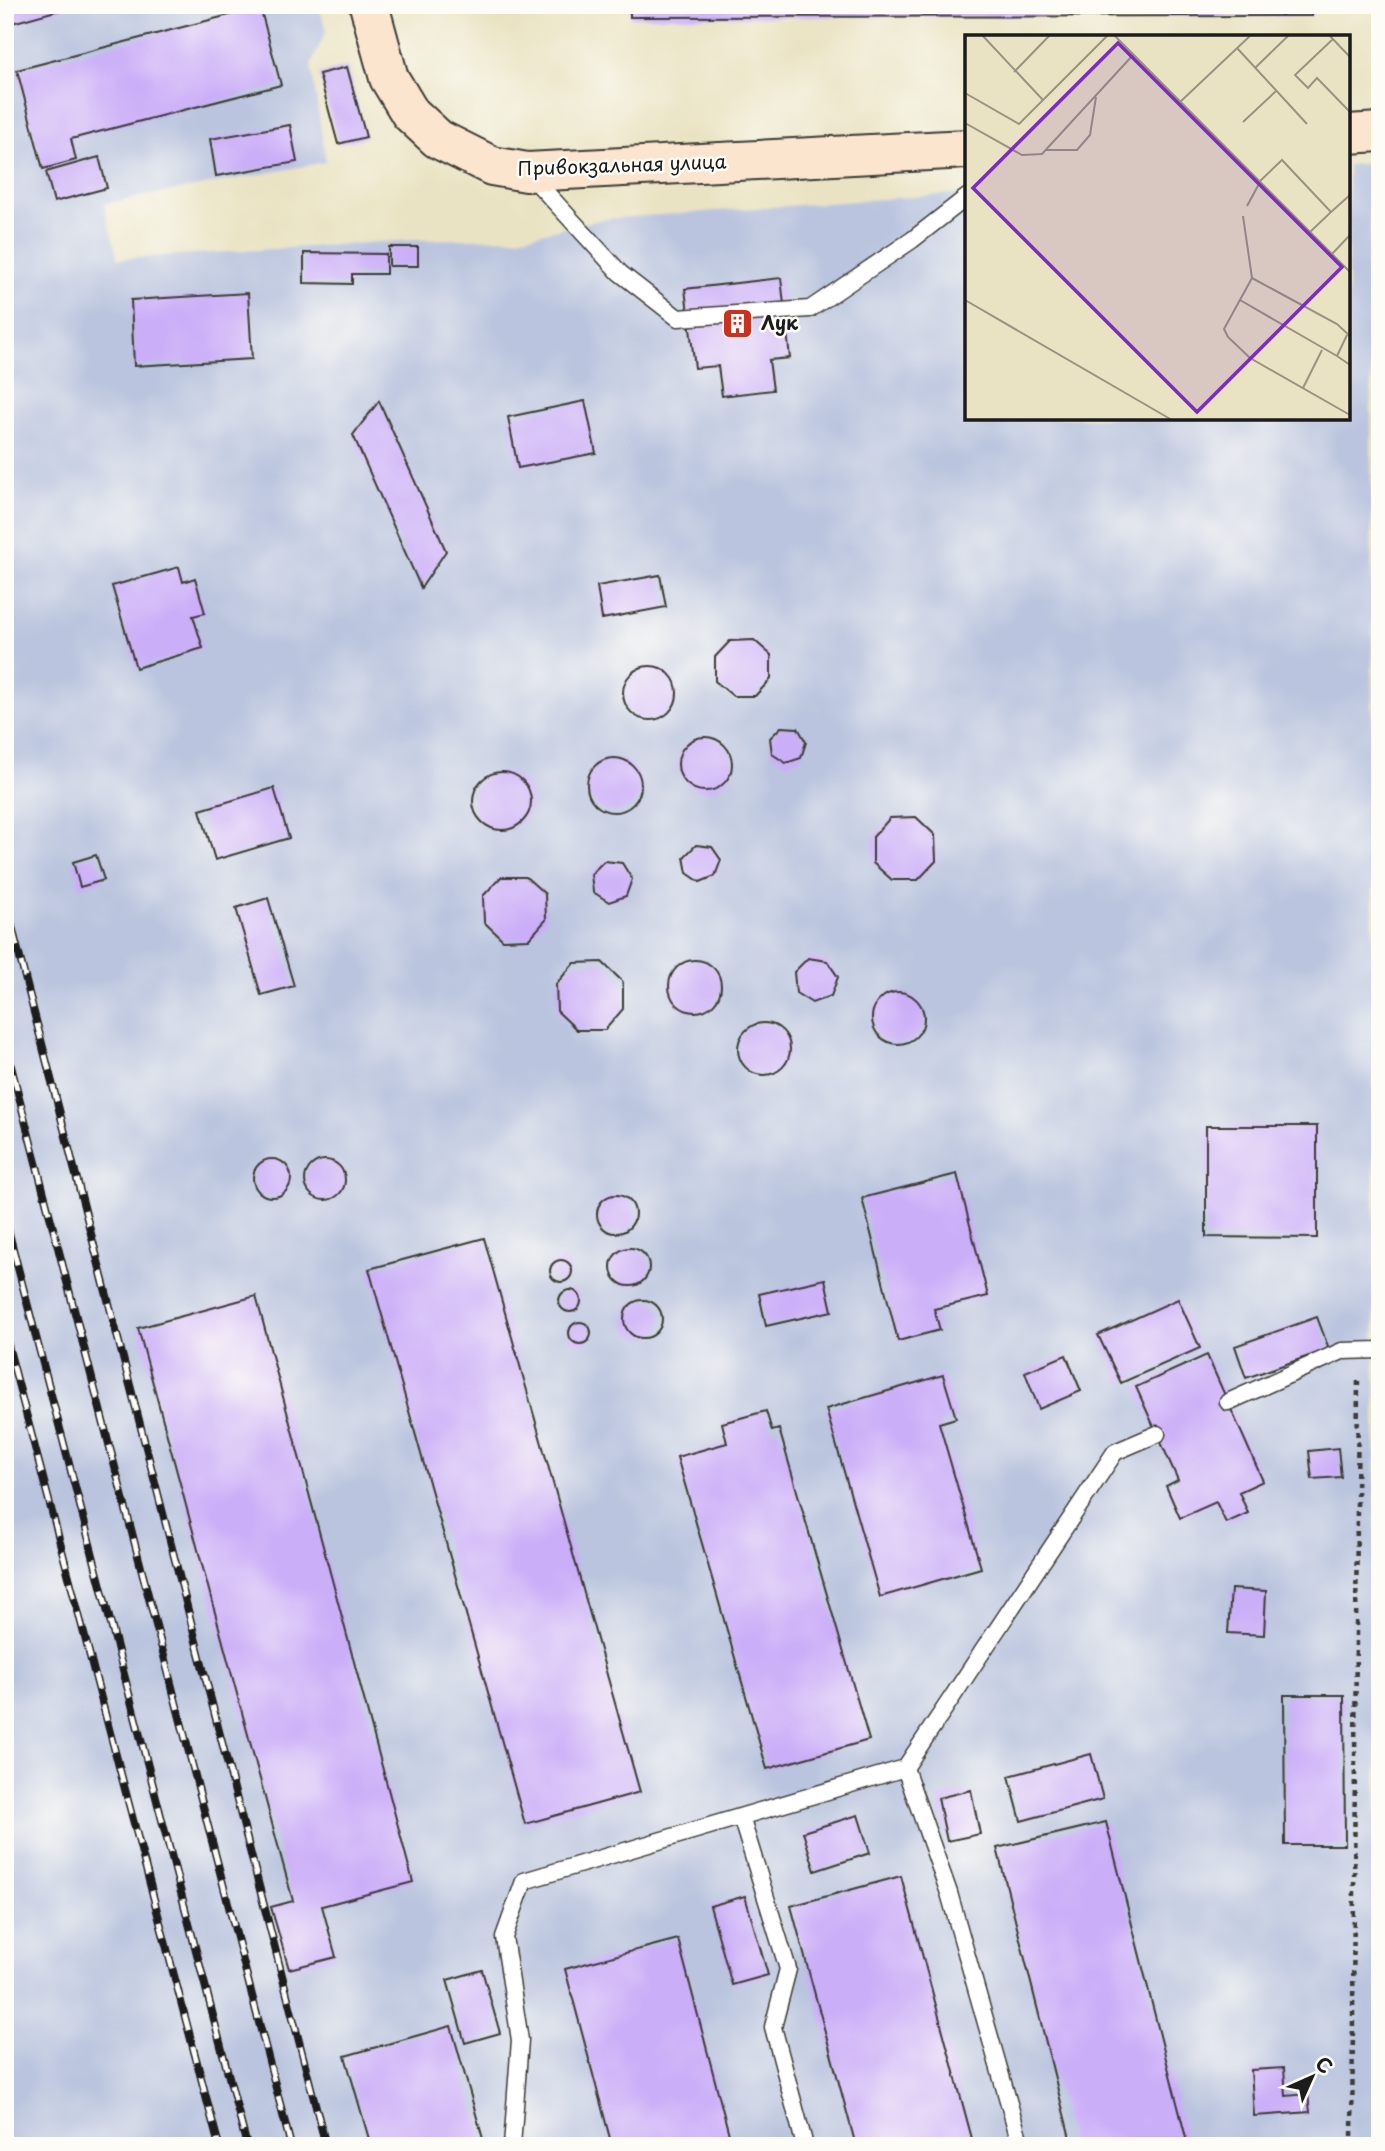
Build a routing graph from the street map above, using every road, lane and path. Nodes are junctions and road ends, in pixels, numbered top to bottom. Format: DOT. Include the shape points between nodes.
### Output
graph roads {
  1 [pos="369,5"];
  2 [pos="1380,132"];
  3 [pos="1350,134"];
  4 [pos="965,149"];
  5 [pos="527,172"];
  6 [pos="965,199"];
  7 [pos="1380,1350"];
  8 [pos="1358,1351"];
  9 [pos="1228,1402"];
  10 [pos="1157,1434"];
  11 [pos="905,1768"];
  12 [pos="741,1816"];
  13 [pos="512,2146"];
  14 [pos="805,2146"];
  15 [pos="1021,2146"];
  16 [pos="1352,2146"];
  1 -- 5 [label="street, Привокзальная улица" via="389,78 410,113 438,139 492,166"];
  2 -- 3 [label="street"];
  4 -- 5 [label="street, Привокзальная улица"];
  5 -- 6 [label="lane" via="620,273 678,318 810,309"];
  7 -- 8 [label="lane"];
  8 -- 9 [label="lane" via="1342,1351"];
  8 -- 16 [label="path"];
  10 -- 11 [label="lane" via="1115,1452"];
  11 -- 12 [label="lane"];
  11 -- 15 [label="lane" via="949,1893"];
  12 -- 13 [label="lane" via="524,1881 504,1937 520,2040"];
  12 -- 14 [label="lane" via="788,1969 773,2027"];
}
